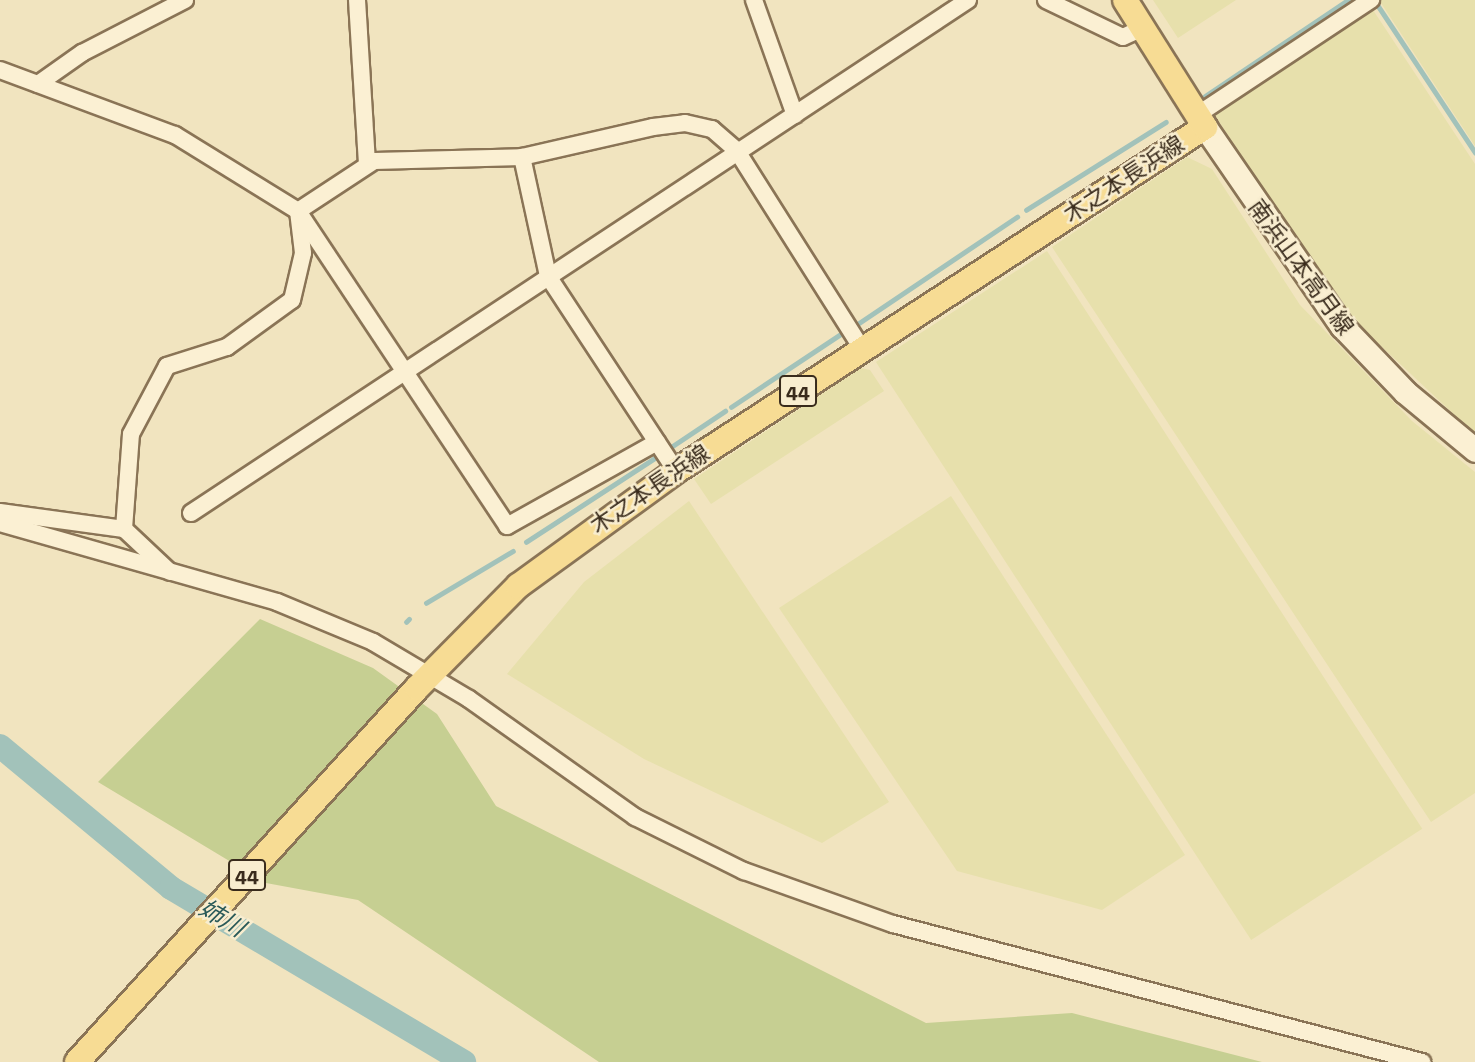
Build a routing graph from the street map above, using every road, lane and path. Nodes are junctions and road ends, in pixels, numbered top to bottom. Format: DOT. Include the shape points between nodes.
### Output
graph roads {
  1 [pos="186,0"];
  2 [pos="357,0"];
  3 [pos="754,0"];
  4 [pos="968,0"];
  5 [pos="1046,0"];
  6 [pos="1125,0"];
  7 [pos="1371,0"];
  8 [pos="1142,28"];
  9 [pos="0,70"];
  10 [pos="38,83"];
  11 [pos="795,115"];
  12 [pos="1201,121"];
  13 [pos="737,152"];
  14 [pos="522,157"];
  15 [pos="368,164"];
  16 [pos="298,211"];
  17 [pos="548,276"];
  18 [pos="862,349"];
  19 [pos="405,371"];
  20 [pos="657,442"];
  21 [pos="1475,450"];
  22 [pos="676,471"];
  23 [pos="0,512"];
  24 [pos="191,513"];
  25 [pos="0,523"];
  26 [pos="124,529"];
  27 [pos="173,575"];
  28 [pos="424,681"];
  29 [pos="77,1062"];
  30 [pos="1422,1062"];
  1 -- 10 [label="street" via="82,53"];
  2 -- 15 [label="street"];
  3 -- 11 [label="street"];
  4 -- 11 [label="street"];
  5 -- 8 [label="street" via="1122,37"];
  6 -- 8 [label="main road, 木之本長浜線"];
  7 -- 12 [label="street"];
  8 -- 12 [label="main road, 木之本長浜線"];
  9 -- 10 [label="street"];
  10 -- 16 [label="street" via="174,135"];
  11 -- 13 [label="street"];
  12 -- 18 [label="main road, 木之本長浜線 / 44"];
  12 -- 21 [label="main road, 南浜山本高月線" via="1342,326 1405,392"];
  13 -- 14 [label="street" via="712,129 685,123 590,137"];
  13 -- 17 [label="street"];
  13 -- 18 [label="street"];
  14 -- 15 [label="street"];
  14 -- 17 [label="street"];
  15 -- 16 [label="street"];
  16 -- 19 [label="street"];
  16 -- 26 [label="street" via="303,253 286,307 227,347 179,357 152,383 131,434"];
  17 -- 19 [label="street"];
  17 -- 20 [label="street"];
  18 -- 22 [label="main road, 木之本長浜線 / 44"];
  19 -- 20 [label="street" via="508,526"];
  19 -- 24 [label="street"];
  20 -- 22 [label="street"];
  22 -- 28 [label="main road, 木之本長浜線 / 44" via="518,586"];
  23 -- 26 [label="street"];
  25 -- 27 [label="street"];
  26 -- 27 [label="street"];
  27 -- 28 [label="street" via="277,602"];
  28 -- 29 [label="main road, 木之本長浜線 / 44"];
  28 -- 30 [label="street" via="635,817 744,871 892,924"];
}
